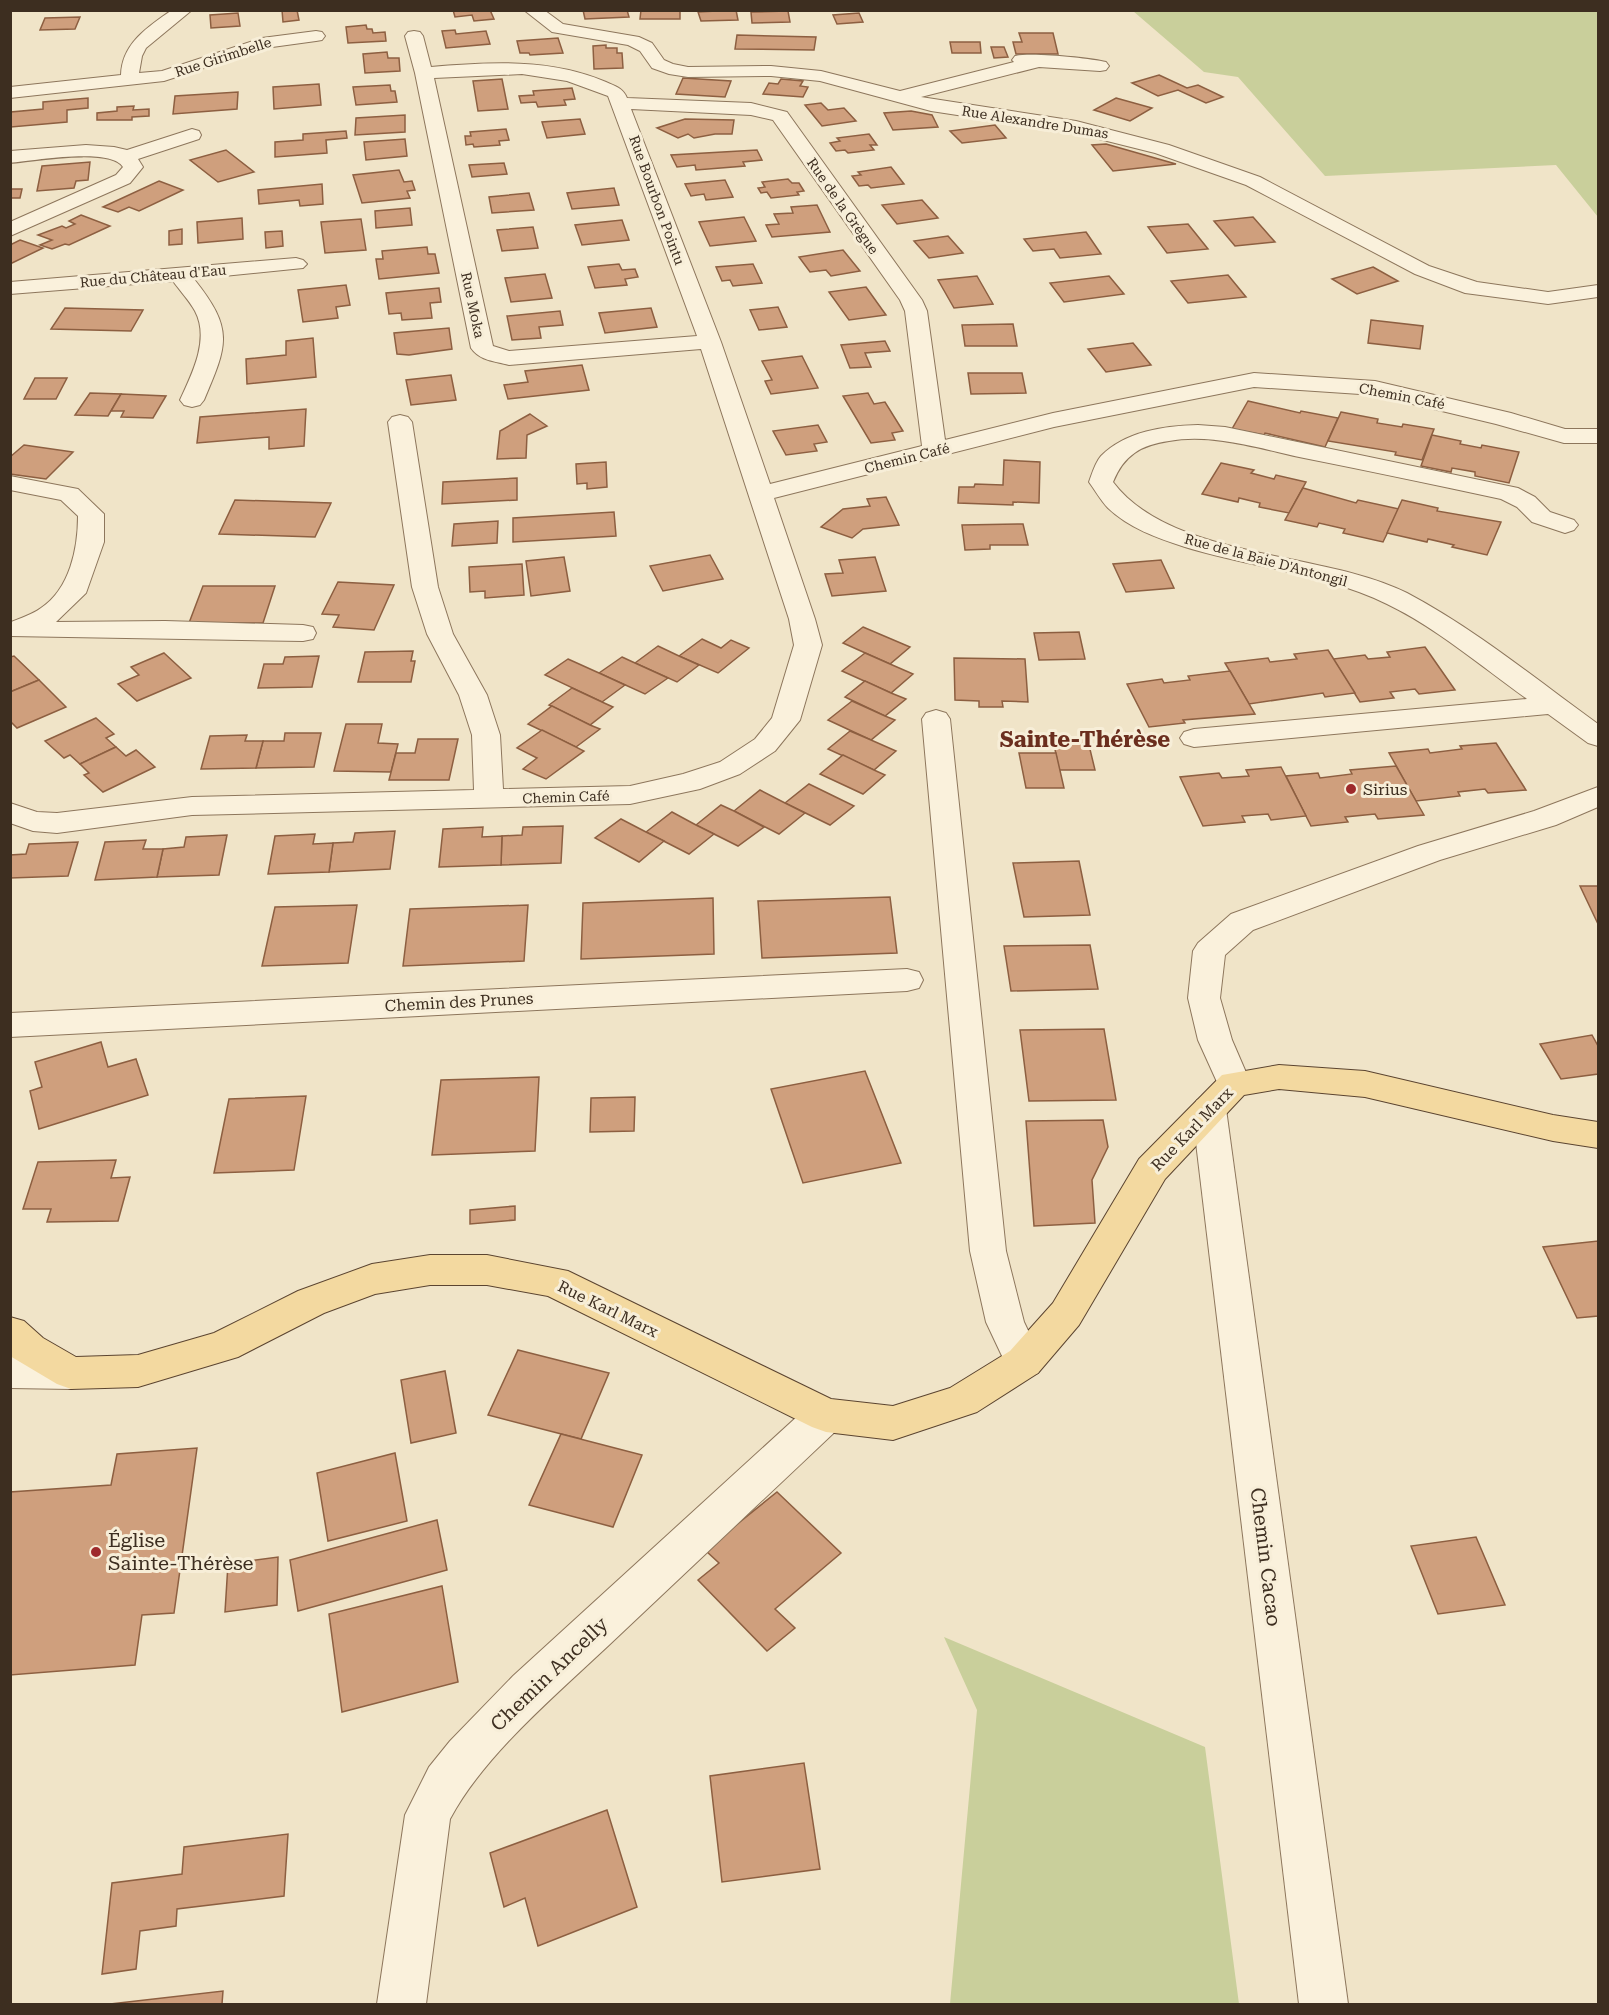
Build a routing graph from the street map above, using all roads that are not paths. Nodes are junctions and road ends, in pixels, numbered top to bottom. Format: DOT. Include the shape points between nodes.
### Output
graph roads {
  1 [pos="184,10"];
  2 [pos="532,10"];
  3 [pos="316,36"];
  4 [pos="414,36"];
  5 [pos="980,59"];
  6 [pos="1044,60"];
  7 [pos="1100,66"];
  8 [pos="424,73"];
  9 [pos="130,79"];
  10 [pos="10,93"];
  11 [pos="901,97"];
  12 [pos="621,103"];
  13 [pos="192,135"];
  14 [pos="10,157"];
  15 [pos="126,157"];
  16 [pos="10,230"];
  17 [pos="296,264"];
  18 [pos="179,274"];
  19 [pos="10,288"];
  20 [pos="1599,291"];
  21 [pos="710,342"];
  22 [pos="192,400"];
  23 [pos="399,422"];
  24 [pos="1599,436"];
  25 [pos="935,452"];
  26 [pos="10,483"];
  27 [pos="761,494"];
  28 [pos="1565,525"];
  29 [pos="14,631"];
  30 [pos="303,633"];
  31 [pos="1556,705"];
  32 [pos="936,719"];
  33 [pos="1599,737"];
  34 [pos="1194,738"];
  35 [pos="1599,796"];
  36 [pos="489,800"];
  37 [pos="10,812"];
  38 [pos="907,980"];
  39 [pos="10,1025"];
  40 [pos="1221,1096"];
  41 [pos="1599,1135"];
  42 [pos="10,1332"];
  43 [pos="1024,1362"];
  44 [pos="10,1372"];
  45 [pos="71,1373"];
  46 [pos="826,1415"];
  47 [pos="401,2004"];
  48 [pos="1324,2004"];
  1 -- 9 [label="street" via="138,44 128,67"];
  2 -- 11 [label="street, Rue Alexandre Dumas" via="558,28 633,41 646,47 658,64 669,69 796,73"];
  3 -- 9 [label="street, Rue Girimbelle" via="261,43 174,74"];
  4 -- 8 [label="street, Rue Moka"];
  5 -- 6 [label="street"];
  6 -- 7 [label="street"];
  6 -- 11 [label="street"];
  8 -- 12 [label="street" via="491,67 560,73 616,93"];
  8 -- 21 [label="street, Rue Moka" via="482,348 509,358"];
  9 -- 10 [label="street, Rue Girimbelle"];
  11 -- 20 [label="street, Rue Alexandre Dumas" via="966,112 1076,127 1215,166 1253,181 1422,270 1473,288 1548,298"];
  12 -- 21 [label="street, Rue Bourbon Pointu"];
  12 -- 25 [label="street, Rue de la Grègue" via="751,109 780,116 911,300 916,311"];
  13 -- 15 [label="street"];
  14 -- 15 [label="street" via="89,151"];
  15 -- 16 [label="street" via="133,167 123,179"];
  17 -- 18 [label="street, Rue du Château d'Eau"];
  18 -- 19 [label="street, Rue du Château d'Eau"];
  18 -- 22 [label="street" via="210,318 208,361"];
  21 -- 27 [label="street, Rue Bourbon Pointu"];
  23 -- 36 [label="street" via="425,587 440,634 473,695 486,735"];
  24 -- 25 [label="street, Chemin Café" via="1563,436 1375,388 1254,380 1053,420"];
  25 -- 27 [label="street, Chemin Café"];
  26 -- 29 [label="street" via="69,494 91,514 91,542 73,593 51,614"];
  27 -- 36 [label="street, Chemin Café" via="808,645 786,720 765,745 730,768 690,782 630,795"];
  28 -- 31 [label="street, Rue de la Baie D'Antongil" via="1541,517 1509,493 1225,434 1170,433 1146,439 1127,447 1109,462 1101,482 1116,502 1138,519 1168,533 1330,575 1396,598"];
  29 -- 30 [label="street" via="165,629"];
  31 -- 33 [label="street, Rue de la Baie D'Antongil"];
  31 -- 34 [label="street"];
  32 -- 43 [label="street" via="988,1251 1005,1322"];
  35 -- 40 [label="street" via="1242,922 1209,951 1204,998 1215,1040"];
  36 -- 37 [label="street, Chemin Café" via="192,806 57,824 33,821"];
  38 -- 39 [label="street, Chemin des Prunes"];
  40 -- 41 [label="main road, Rue Karl Marx" via="1279,1077 1365,1084"];
  40 -- 43 [label="main road, Rue Karl Marx" via="1152,1169 1066,1314"];
  40 -- 48 [label="street, Chemin Cacao"];
  42 -- 45 [label="main road" via="29,1349"];
  43 -- 46 [label="main road, Rue Karl Marx" via="963,1400 893,1423"];
  44 -- 45 [label="street"];
  45 -- 46 [label="main road, Rue Karl Marx" via="138,1371 224,1346 311,1302 372,1280 430,1270 487,1270 555,1282"];
  46 -- 47 [label="street, Chemin Ancelly" via="529,1691 445,1783 428,1815"];
}
